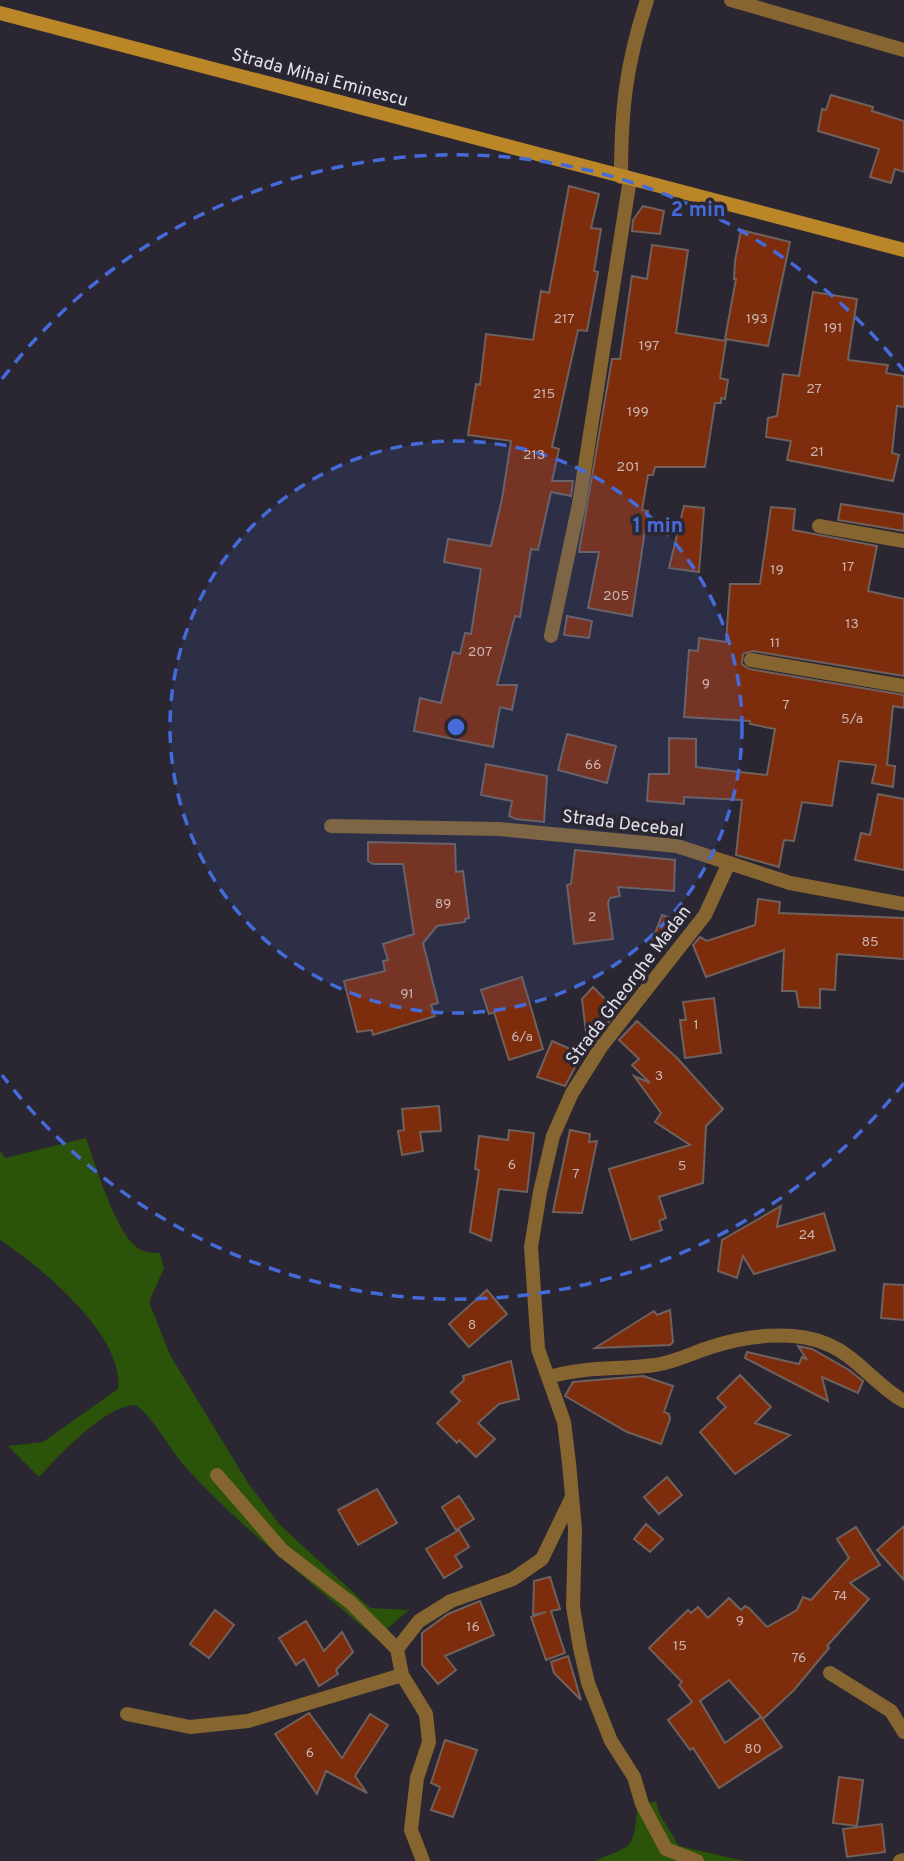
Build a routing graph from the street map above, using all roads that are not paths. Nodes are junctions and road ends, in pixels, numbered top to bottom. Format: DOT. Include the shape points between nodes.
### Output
graph roads {
  1 [pos="647,0"];
  2 [pos="731,0"];
  3 [pos="0,13"];
  4 [pos="904,50"];
  5 [pos="625,178"];
  6 [pos="904,250"];
  7 [pos="819,526"];
  8 [pos="904,541"];
  9 [pos="551,636"];
  10 [pos="751,660"];
  11 [pos="904,686"];
  12 [pos="331,826"];
  13 [pos="729,864"];
  14 [pos="904,904"];
  15 [pos="549,1377"];
  16 [pos="904,1401"];
  17 [pos="217,1475"];
  18 [pos="571,1497"];
  19 [pos="397,1649"];
  20 [pos="830,1673"];
  21 [pos="402,1675"];
  22 [pos="127,1714"];
  23 [pos="904,1732"];
  24 [pos="424,1861"];
  25 [pos="698,1861"];
  1 -- 5 [label="street" via="621,108"];
  2 -- 4 [label="street"];
  3 -- 5 [label="main road, Strada Mihai Eminescu"];
  5 -- 6 [label="main road, Strada Mihai Eminescu"];
  5 -- 9 [label="street" via="579,504"];
  7 -- 8 [label="street"];
  10 -- 11 [label="street"];
  12 -- 13 [label="street, Strada Decebal" via="499,829 637,842 677,846"];
  13 -- 14 [label="street, Strada Decebal" via="790,883"];
  13 -- 15 [label="street, Strada Gheorghe Madan" via="705,915 601,1047 572,1093 553,1136 531,1247 538,1349"];
  15 -- 16 [label="street" via="579,1368 657,1365 749,1338 783,1336 826,1343 862,1365 889,1393"];
  15 -- 18 [label="street, Strada Gheorghe Madan" via="564,1422"];
  17 -- 19 [label="street" via="282,1550 351,1603"];
  18 -- 19 [label="street" via="542,1559 513,1579 451,1601 419,1621"];
  18 -- 25 [label="street, Strada Gheorghe Madan" via="573,1607 588,1683 611,1741 634,1777 642,1804 666,1849"];
  19 -- 21 [label="street"];
  20 -- 23 [label="street" via="891,1711"];
  21 -- 22 [label="street" via="248,1721 190,1727"];
  21 -- 24 [label="street" via="426,1714 429,1742 417,1778 411,1830"];
}
